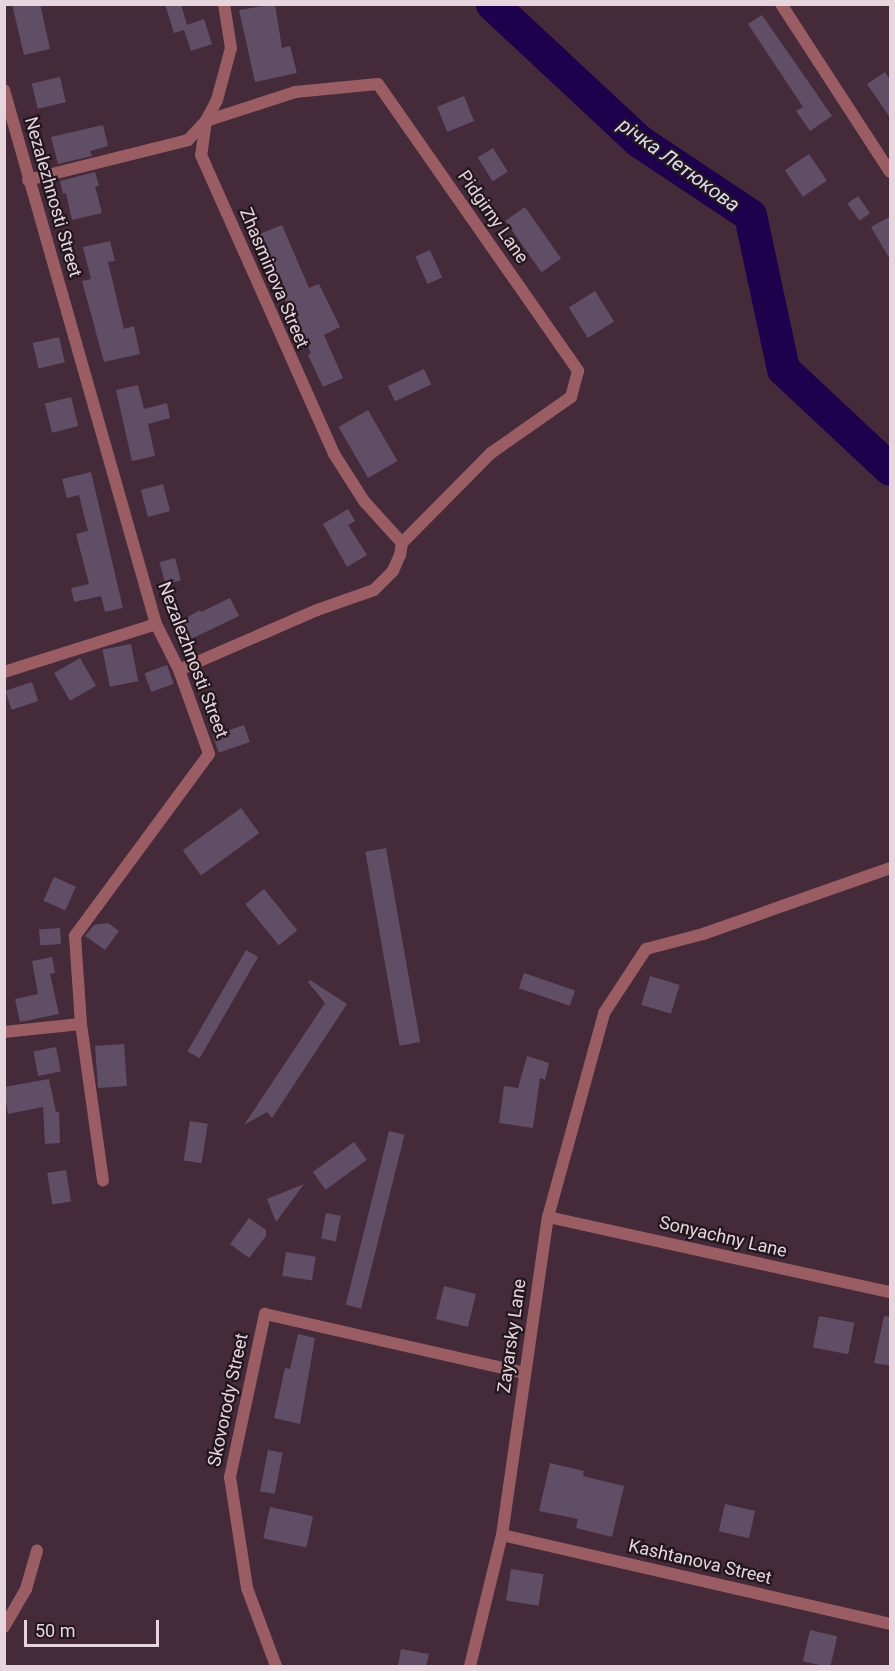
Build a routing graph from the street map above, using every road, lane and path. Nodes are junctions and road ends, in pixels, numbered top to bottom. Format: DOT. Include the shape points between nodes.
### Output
graph roads {
  1 [pos="224,4"];
  2 [pos="781,4"];
  3 [pos="4,90"];
  4 [pos="206,121"];
  5 [pos="891,171"];
  6 [pos="28,180"];
  7 [pos="402,543"];
  8 [pos="156,624"];
  9 [pos="179,670"];
  10 [pos="4,672"];
  11 [pos="891,868"];
  12 [pos="81,1023"];
  13 [pos="4,1032"];
  14 [pos="103,1180"];
  15 [pos="548,1216"];
  16 [pos="891,1292"];
  17 [pos="524,1373"];
  18 [pos="502,1535"];
  19 [pos="37,1551"];
  20 [pos="891,1624"];
  21 [pos="4,1627"];
  22 [pos="276,1666"];
  23 [pos="470,1666"];
  1 -- 4 [label="street, Zhasminova Street" via="231,48 217,100"];
  2 -- 5 [label="street"];
  3 -- 6 [label="street, Nezalezhnosti Street"];
  4 -- 6 [label="street" via="189,140"];
  4 -- 7 [label="street, Zhasminova Street" via="201,155 292,364 334,454 364,501"];
  4 -- 7 [label="street, Pidgirny Lane" via="295,92 378,84 578,371 571,397 491,453"];
  6 -- 8 [label="street, Nezalezhnosti Street"];
  7 -- 9 [label="street" via="393,571 374,590 317,610"];
  8 -- 9 [label="street, Nezalezhnosti Street"];
  8 -- 10 [label="street"];
  9 -- 12 [label="street, Nezalezhnosti Street" via="209,754 75,936"];
  11 -- 15 [label="street, Zayarsky Lane" via="703,934 646,949 604,1013"];
  12 -- 13 [label="street"];
  12 -- 14 [label="street, Nezalezhnosti Street"];
  15 -- 16 [label="street, Sonyachny Lane"];
  15 -- 17 [label="street, Zayarsky Lane"];
  17 -- 18 [label="street, Zayarsky Lane"];
  17 -- 22 [label="street, Skovorody Street" via="265,1314 230,1477 247,1588"];
  18 -- 20 [label="street, Kashtanova Street"];
  18 -- 23 [label="street, Zayarsky Lane"];
  19 -- 21 [label="street" via="26,1589"];
}
